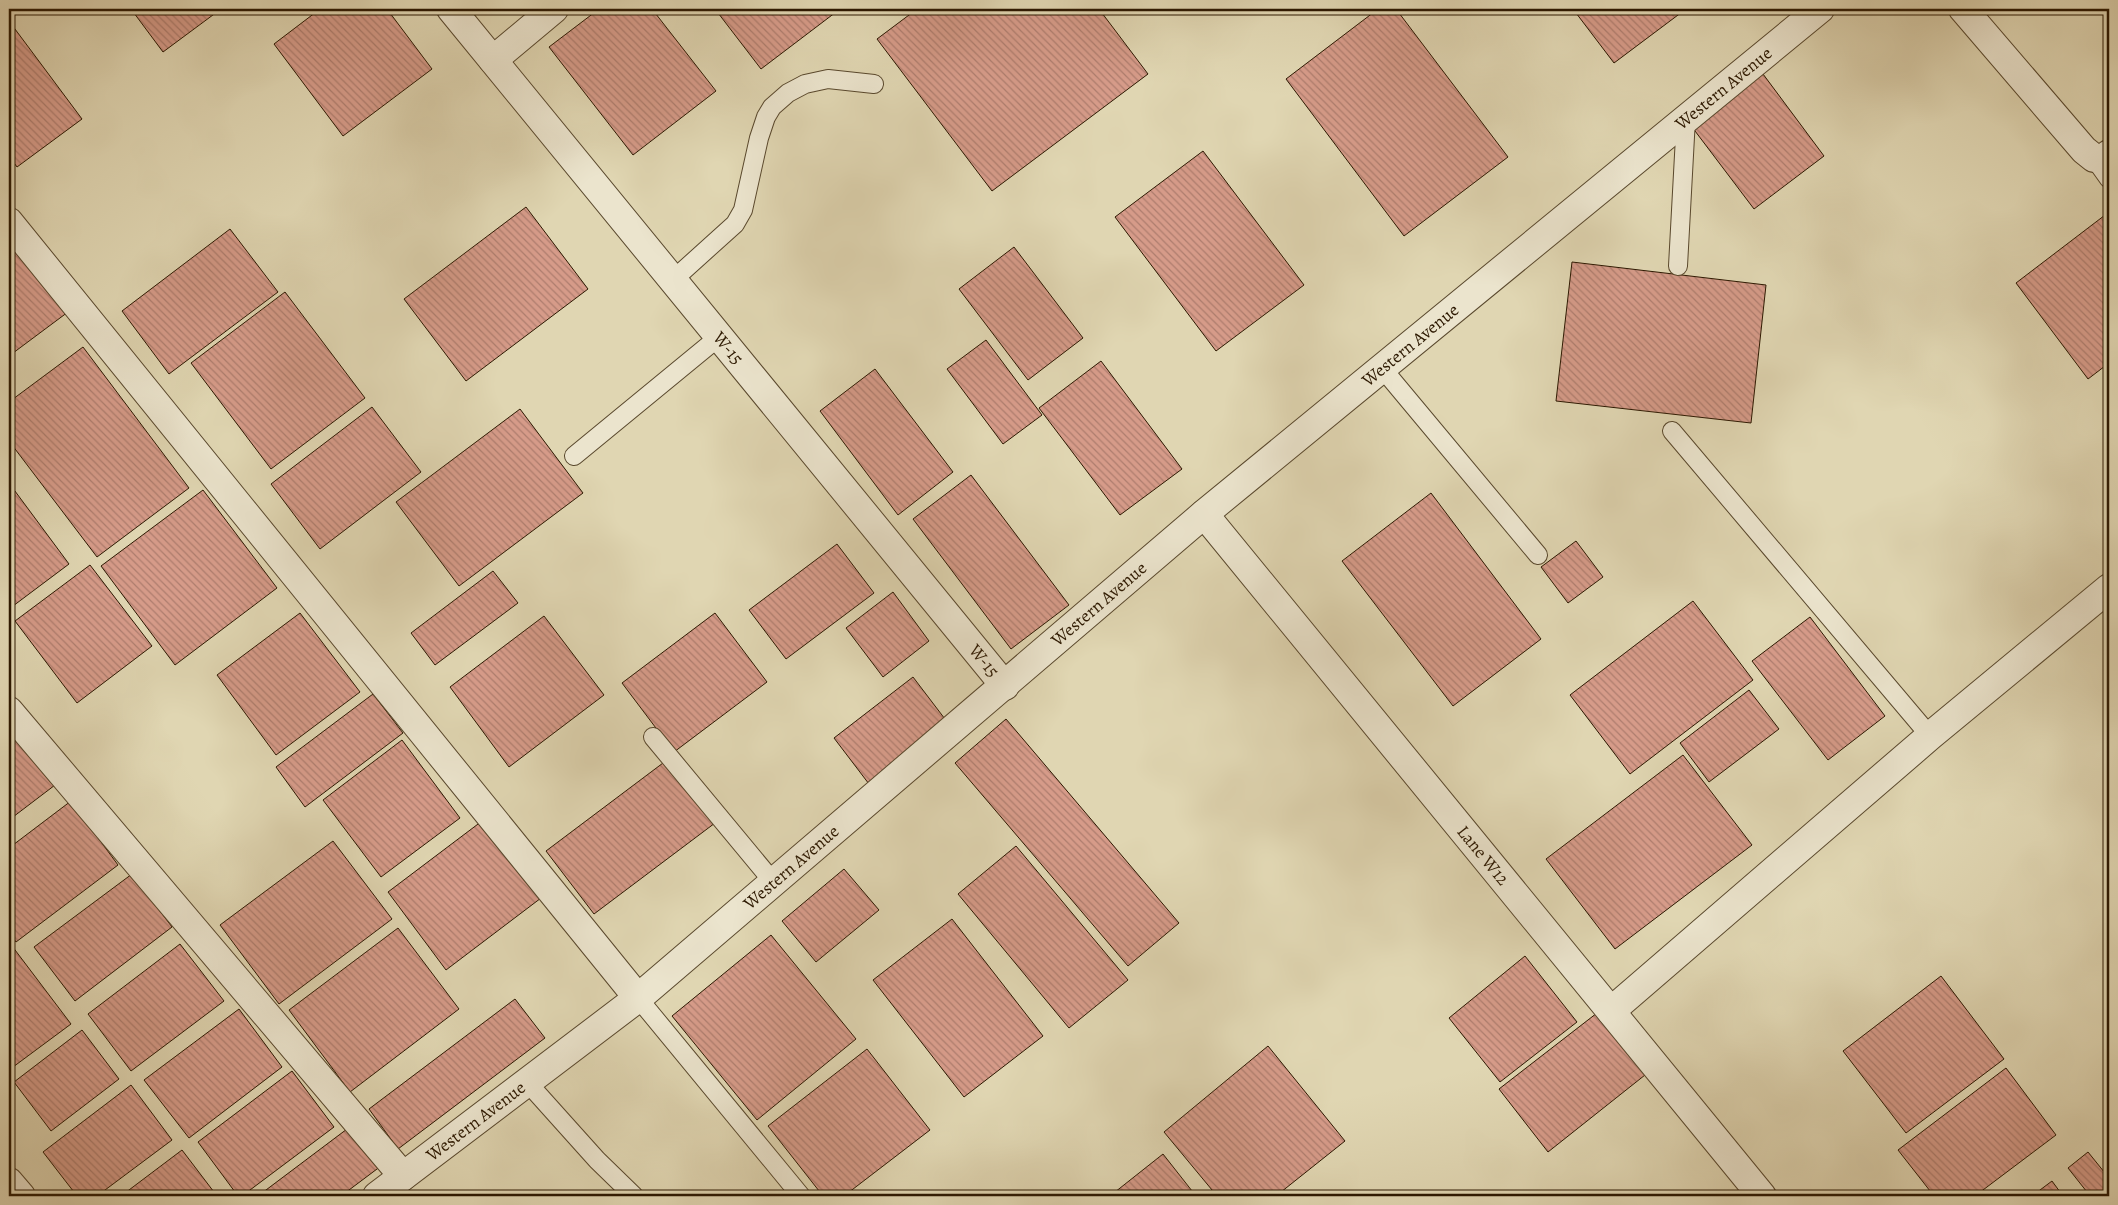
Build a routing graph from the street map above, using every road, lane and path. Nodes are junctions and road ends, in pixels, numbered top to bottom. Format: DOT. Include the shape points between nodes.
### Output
graph roads {
  1 [pos="451,9"];
  2 [pos="554,9"];
  3 [pos="1820,9"];
  4 [pos="1963,9"];
  5 [pos="493,60"];
  6 [pos="874,84"];
  7 [pos="1686,118"];
  8 [pos="2104,164"];
  9 [pos="9,222"];
  10 [pos="1678,266"];
  11 [pos="674,279"];
  12 [pos="720,336"];
  13 [pos="1382,368"];
  14 [pos="1672,431"];
  15 [pos="574,456"];
  16 [pos="1204,514"];
  17 [pos="1538,554"];
  18 [pos="2109,588"];
  19 [pos="1006,686"];
  20 [pos="9,711"];
  21 [pos="1930,736"];
  22 [pos="653,737"];
  23 [pos="774,883"];
  24 [pos="638,998"];
  25 [pos="1611,1011"];
  26 [pos="527,1082"];
  27 [pos="403,1176"];
  28 [pos="9,1182"];
  29 [pos="21,1196"];
  30 [pos="377,1196"];
  31 [pos="634,1196"];
  32 [pos="801,1196"];
  33 [pos="1762,1196"];
  1 -- 5 [label="street, W-15"];
  2 -- 5 [label="street"];
  3 -- 7 [label="street, Western Avenue"];
  4 -- 8 [label="street" via="2084,150"];
  5 -- 11 [label="street, W-15"];
  6 -- 11 [label="lane" via="828,79 805,84 772,107 759,138 743,210 735,224"];
  7 -- 10 [label="lane"];
  7 -- 13 [label="street, Western Avenue"];
  9 -- 24 [label="street"];
  11 -- 12 [label="street, W-15"];
  12 -- 15 [label="lane"];
  12 -- 19 [label="street, W-15"];
  13 -- 16 [label="street, Western Avenue"];
  13 -- 17 [label="lane"];
  14 -- 21 [label="lane"];
  16 -- 19 [label="street, Western Avenue"];
  16 -- 25 [label="street, Lane W12"];
  18 -- 21 [label="street"];
  19 -- 23 [label="street, Western Avenue"];
  20 -- 27 [label="street"];
  21 -- 25 [label="street"];
  22 -- 23 [label="lane"];
  23 -- 24 [label="street, Western Avenue"];
  24 -- 26 [label="street, Western Avenue"];
  24 -- 32 [label="lane"];
  25 -- 33 [label="street, Lane W12"];
  26 -- 27 [label="street, Western Avenue"];
  26 -- 31 [label="lane"];
  27 -- 30 [label="street, Western Avenue"];
  28 -- 29 [label="street"];
}
